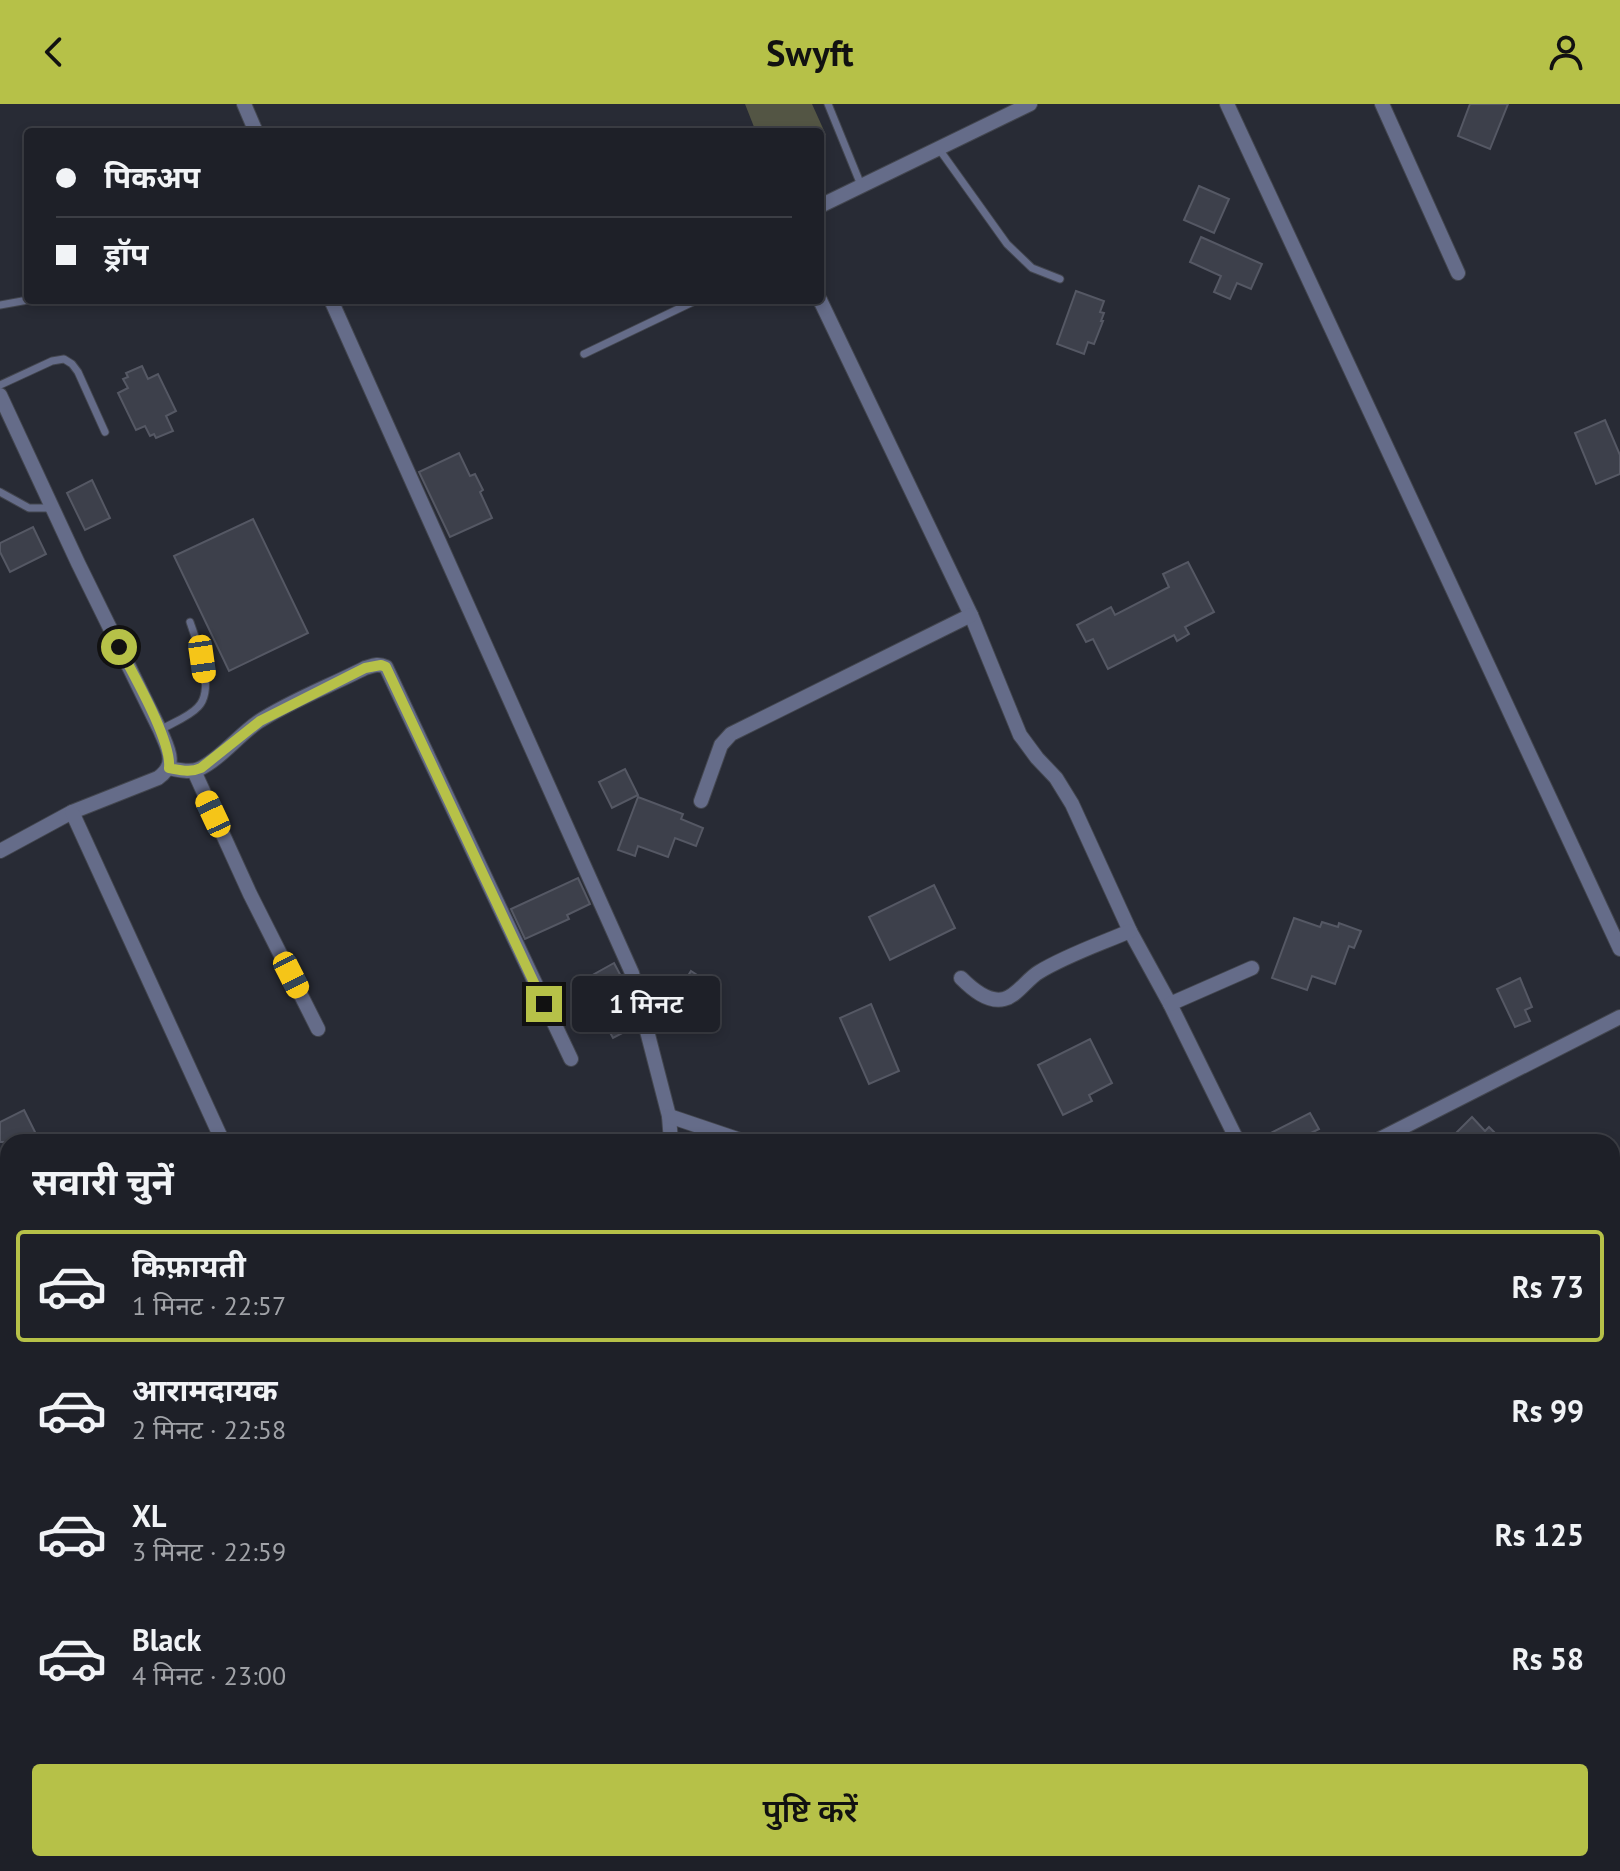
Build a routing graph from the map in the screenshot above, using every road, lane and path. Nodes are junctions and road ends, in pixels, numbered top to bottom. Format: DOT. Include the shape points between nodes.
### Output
graph roads {
  1 [pos="244,104"];
  2 [pos="828,104"];
  3 [pos="1030,104"];
  4 [pos="1227,104"];
  5 [pos="1382,104"];
  6 [pos="254,128"];
  7 [pos="939,149"];
  8 [pos="861,185"];
  9 [pos="824,204"];
  10 [pos="1458,273"];
  11 [pos="1060,279"];
  12 [pos="24,301"];
  13 [pos="333,304"];
  14 [pos="689,304"];
  15 [pos="822,304"];
  16 [pos="0,305"];
  17 [pos="584,354"];
  18 [pos="0,385"];
  19 [pos="0,395"];
  20 [pos="105,432"];
  21 [pos="0,492"];
  22 [pos="52,508"];
  23 [pos="971,615"];
  24 [pos="190,622"];
  25 [pos="160,730"];
  26 [pos="169,768"];
  27 [pos="194,771"];
  28 [pos="701,801"];
  29 [pos="72,812"];
  30 [pos="0,851"];
  31 [pos="1130,931"];
  32 [pos="1620,949"];
  33 [pos="1252,968"];
  34 [pos="961,978"];
  35 [pos="1170,1004"];
  36 [pos="1620,1017"];
  37 [pos="318,1029"];
  38 [pos="571,1059"];
  39 [pos="669,1116"];
  40 [pos="214,1134"];
  41 [pos="670,1134"];
  42 [pos="722,1134"];
  43 [pos="1234,1134"];
  44 [pos="1390,1134"];
  1 -- 6 [label="street"];
  2 -- 8 [label="lane"];
  3 -- 7 [label="street"];
  4 -- 32 [label="street"];
  5 -- 10 [label="street"];
  7 -- 8 [label="street"];
  7 -- 11 [label="lane" via="1007,244 1032,268"];
  8 -- 9 [label="street"];
  12 -- 16 [label="lane"];
  13 -- 39 [label="street" via="632,973"];
  14 -- 17 [label="lane"];
  15 -- 23 [label="street"];
  18 -- 20 [label="lane" via="64,359 78,372"];
  19 -- 22 [label="street"];
  21 -- 22 [label="lane" via="29,508"];
  22 -- 25 [label="street"];
  23 -- 28 [label="street" via="731,734 721,745"];
  23 -- 31 [label="street" via="1020,735 1064,789"];
  24 -- 25 [label="lane" via="202,659 204,700"];
  25 -- 26 [label="street"];
  26 -- 27 [label="street"];
  26 -- 29 [label="street" via="158,778"];
  27 -- 37 [label="street"];
  27 -- 38 [label="street" via="260,721 365,668 386,667"];
  29 -- 30 [label="street"];
  29 -- 40 [label="street"];
  31 -- 34 [label="street" via="1051,965 1006,999 980,994"];
  31 -- 35 [label="street"];
  33 -- 35 [label="street"];
  35 -- 43 [label="street"];
  36 -- 44 [label="street"];
  39 -- 41 [label="street"];
  39 -- 42 [label="street"];
}
